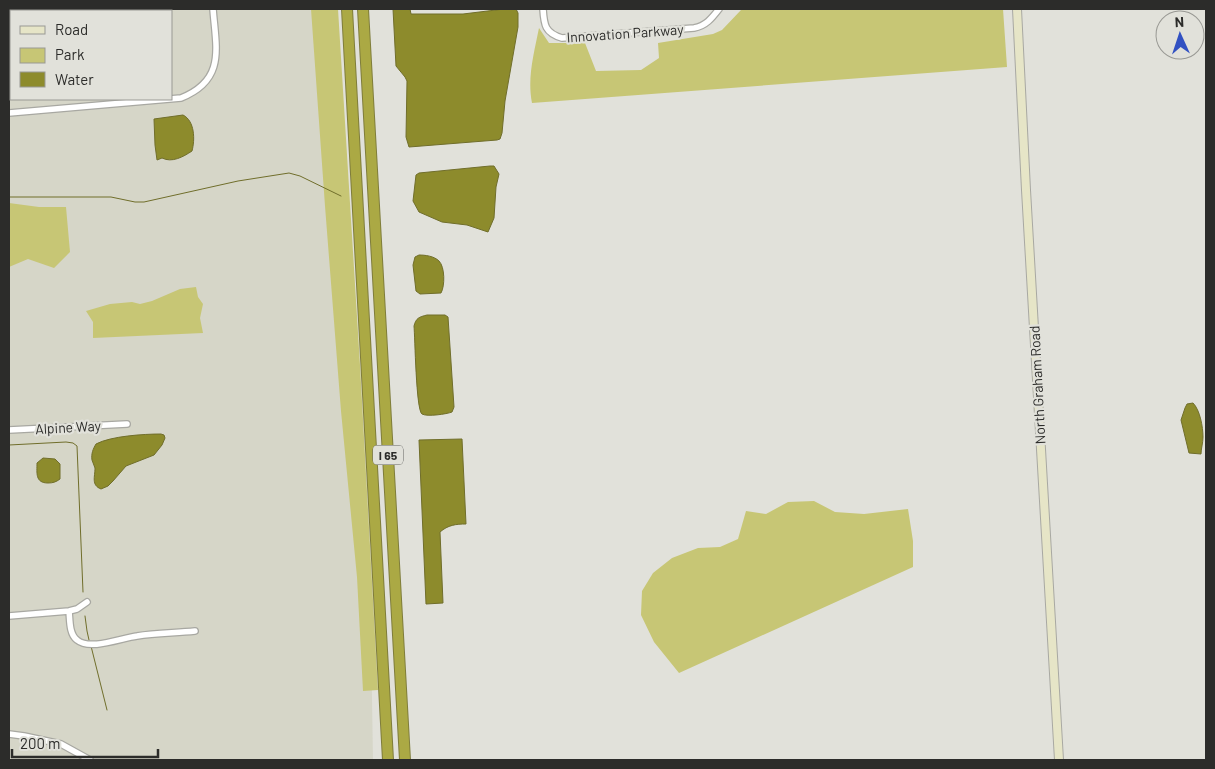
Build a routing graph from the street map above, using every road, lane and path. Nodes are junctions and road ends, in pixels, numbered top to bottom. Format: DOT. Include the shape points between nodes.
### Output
graph roads {
  1 [pos="213,9"];
  2 [pos="346,9"];
  3 [pos="543,9"];
  4 [pos="719,9"];
  5 [pos="1017,9"];
  6 [pos="363,11"];
  7 [pos="172,99"];
  8 [pos="158,100"];
  9 [pos="9,113"];
  10 [pos="127,424"];
  11 [pos="9,430"];
  12 [pos="87,602"];
  13 [pos="69,611"];
  14 [pos="9,616"];
  15 [pos="195,631"];
  16 [pos="9,734"];
  17 [pos="90,760"];
  18 [pos="388,760"];
  19 [pos="405,760"];
  20 [pos="1059,760"];
  1 -- 7 [label="street" via="214,66 207,81 197,91"];
  2 -- 18 [label="highway, I 65"];
  3 -- 4 [label="street, Innovation Parkway" via="549,32 562,38 701,27"];
  5 -- 20 [label="street, North Graham Road"];
  6 -- 19 [label="highway, I 65"];
  8 -- 9 [label="street"];
  10 -- 11 [label="street, Alpine Way"];
  12 -- 13 [label="street"];
  13 -- 14 [label="street"];
  13 -- 15 [label="street" via="73,636 83,643"];
  16 -- 17 [label="street" via="61,744"];
}
